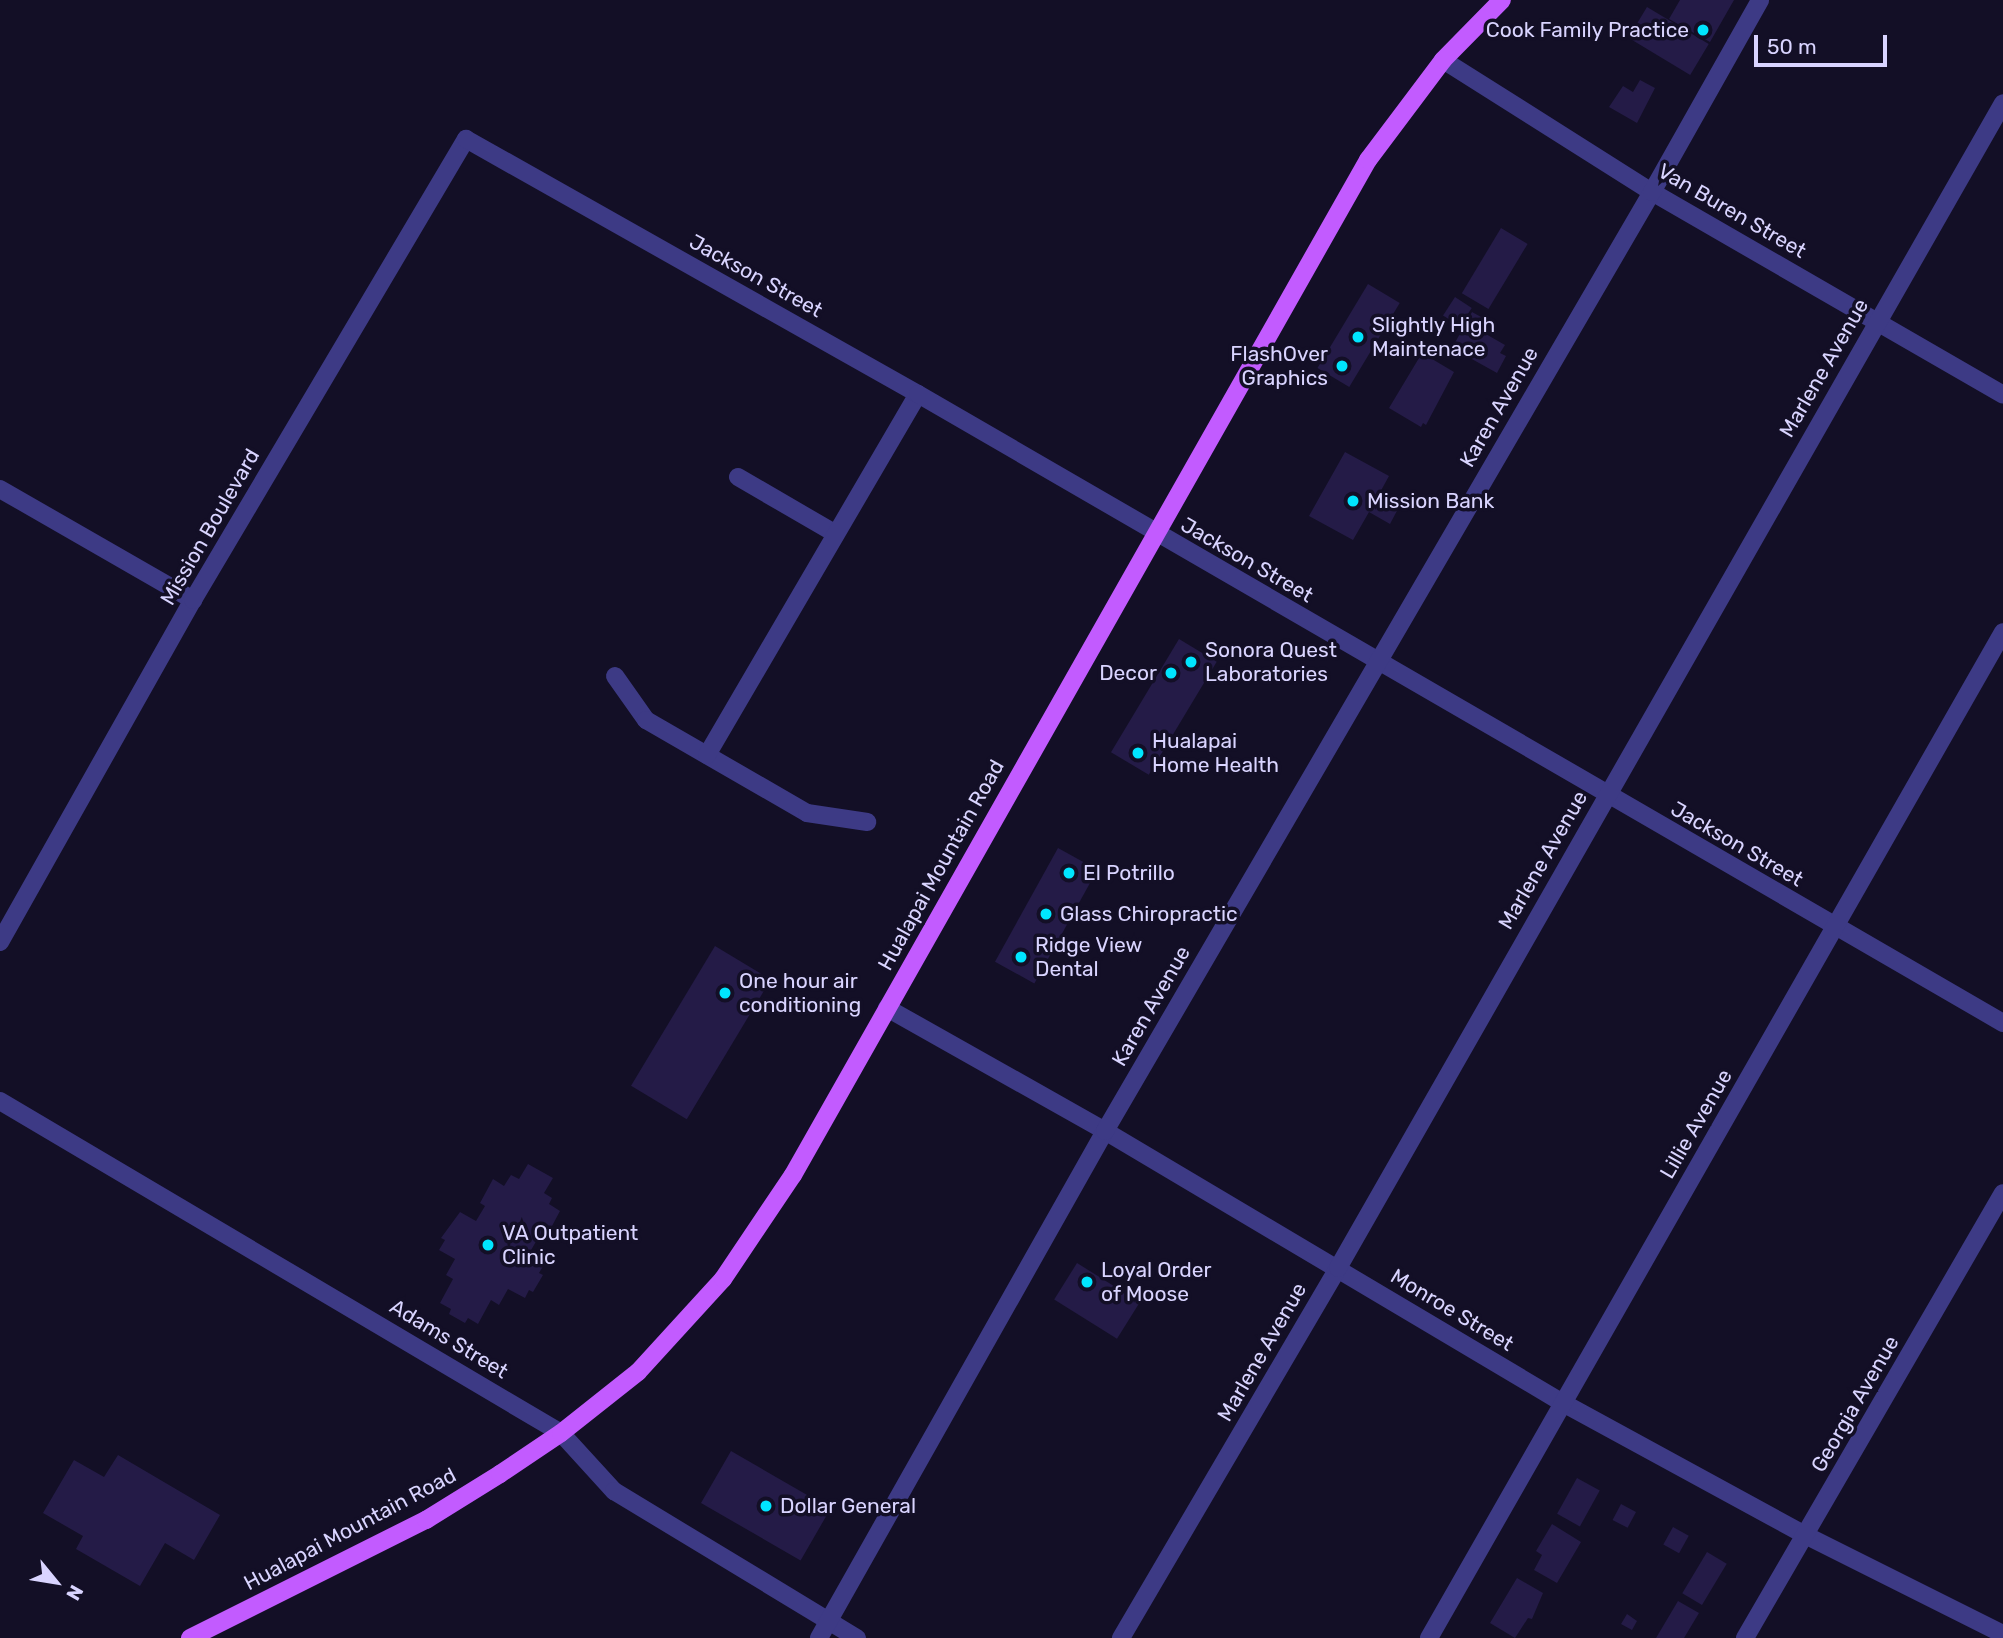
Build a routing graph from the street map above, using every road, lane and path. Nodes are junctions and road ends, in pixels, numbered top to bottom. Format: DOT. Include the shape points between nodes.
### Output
graph roads {
  1 [pos="1502,0"];
  2 [pos="1760,0"];
  3 [pos="1443,60"];
  4 [pos="2003,103"];
  5 [pos="466,139"];
  6 [pos="1652,192"];
  7 [pos="1877,322"];
  8 [pos="918,394"];
  9 [pos="2003,395"];
  10 [pos="738,477"];
  11 [pos="0,489"];
  12 [pos="1155,533"];
  13 [pos="836,534"];
  14 [pos="193,600"];
  15 [pos="2003,632"];
  16 [pos="1376,662"];
  17 [pos="615,676"];
  18 [pos="707,755"];
  19 [pos="1607,795"];
  20 [pos="867,822"];
  21 [pos="1834,926"];
  22 [pos="0,942"];
  23 [pos="887,1008"];
  24 [pos="2003,1023"];
  25 [pos="0,1101"];
  26 [pos="1105,1131"];
  27 [pos="2003,1193"];
  28 [pos="1338,1268"];
  29 [pos="1563,1403"];
  30 [pos="561,1433"];
  31 [pos="1805,1535"];
  32 [pos="829,1621"];
  33 [pos="2003,1634"];
  34 [pos="190,1638"];
  35 [pos="818,1638"];
  36 [pos="857,1638"];
  37 [pos="1121,1638"];
  38 [pos="1429,1638"];
  39 [pos="1745,1638"];
  1 -- 3 [label="main road, Hualapai Mountain Road"];
  2 -- 6 [label="street, Karen Avenue"];
  3 -- 6 [label="street, Van Buren Street"];
  3 -- 12 [label="main road, Hualapai Mountain Road" via="1368,160"];
  4 -- 7 [label="street, Marlene Avenue"];
  5 -- 8 [label="street, Jackson Street"];
  5 -- 14 [label="street, Mission Boulevard"];
  6 -- 7 [label="street, Van Buren Street"];
  6 -- 16 [label="street, Karen Avenue"];
  7 -- 9 [label="street, Van Buren Street"];
  7 -- 19 [label="street, Marlene Avenue"];
  8 -- 12 [label="street, Jackson Street"];
  8 -- 13 [label="street"];
  10 -- 13 [label="street"];
  11 -- 14 [label="street"];
  12 -- 16 [label="street, Jackson Street"];
  12 -- 23 [label="main road, Hualapai Mountain Road"];
  13 -- 18 [label="street"];
  14 -- 22 [label="street, Mission Boulevard"];
  15 -- 21 [label="street, Lillie Avenue"];
  16 -- 19 [label="street, Jackson Street"];
  16 -- 26 [label="street, Karen Avenue"];
  17 -- 18 [label="street" via="646,720"];
  18 -- 20 [label="street" via="807,813"];
  19 -- 21 [label="street, Jackson Street"];
  19 -- 28 [label="street, Marlene Avenue"];
  21 -- 24 [label="street, Jackson Street"];
  21 -- 29 [label="street, Lillie Avenue"];
  23 -- 26 [label="street, Monroe Street"];
  23 -- 30 [label="main road, Hualapai Mountain Road" via="793,1175 723,1279 638,1372"];
  25 -- 30 [label="street, Adams Street"];
  26 -- 28 [label="street, Monroe Street"];
  26 -- 32 [label="street, Karen Avenue"];
  27 -- 31 [label="street, Georgia Avenue"];
  28 -- 29 [label="street, Monroe Street"];
  28 -- 37 [label="street, Marlene Avenue"];
  29 -- 31 [label="street, Monroe Street"];
  29 -- 38 [label="street, Lillie Avenue"];
  30 -- 32 [label="street, Adams Street" via="614,1491"];
  30 -- 34 [label="main road, Hualapai Mountain Road" via="426,1520"];
  31 -- 33 [label="street, Monroe Street"];
  31 -- 39 [label="street, Georgia Avenue"];
  32 -- 35 [label="street, Karen Avenue"];
  32 -- 36 [label="street, Adams Street"];
}
